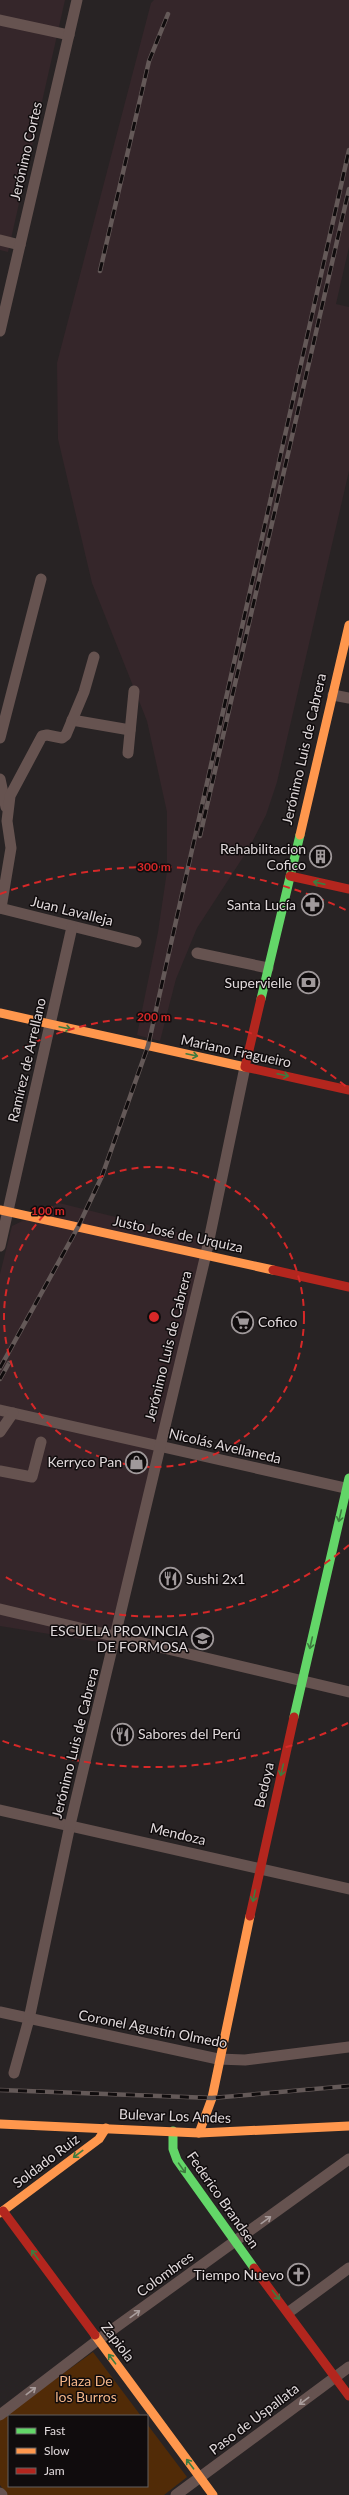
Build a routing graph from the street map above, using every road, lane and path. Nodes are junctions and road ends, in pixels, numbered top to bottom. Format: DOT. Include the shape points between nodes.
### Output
graph roads {
  1 [pos="77,0"];
  2 [pos="0,20"];
  3 [pos="68,35"];
  4 [pos="0,240"];
  5 [pos="20,245"];
  6 [pos="0,331"];
  7 [pos="41,580"];
  8 [pos="349,625"];
  9 [pos="94,657"];
  10 [pos="134,691"];
  11 [pos="333,695"];
  12 [pos="349,698"];
  13 [pos="72,720"];
  14 [pos="130,730"];
  15 [pos="0,738"];
  16 [pos="128,753"];
  17 [pos="0,779"];
  18 [pos="7,811"];
  19 [pos="290,876"];
  20 [pos="349,889"];
  21 [pos="1,908"];
  22 [pos="72,927"];
  23 [pos="136,942"];
  24 [pos="197,953"];
  25 [pos="268,968"];
  26 [pos="0,1013"];
  27 [pos="50,1025"];
  28 [pos="245,1066"];
  29 [pos="349,1090"];
  30 [pos="4,1211"];
  31 [pos="0,1246"];
  32 [pos="206,1254"];
  33 [pos="349,1287"];
  34 [pos="0,1410"];
  35 [pos="13,1413"];
  36 [pos="0,1432"];
  37 [pos="41,1442"];
  38 [pos="159,1446"];
  39 [pos="0,1471"];
  40 [pos="348,1485"];
  41 [pos="0,1609"];
  42 [pos="116,1637"];
  43 [pos="303,1681"];
  44 [pos="349,1692"];
  45 [pos="0,1810"];
  46 [pos="70,1825"];
  47 [pos="260,1868"];
  48 [pos="349,1889"];
  49 [pos="0,2012"];
  50 [pos="29,2019"];
  51 [pos="349,2047"];
  52 [pos="218,2059"];
  53 [pos="14,2073"];
  54 [pos="212,2098"];
  55 [pos="0,2124"];
  56 [pos="349,2126"];
  57 [pos="106,2128"];
  58 [pos="173,2131"];
  59 [pos="199,2133"];
  60 [pos="219,2133"];
  61 [pos="349,2159"];
  62 [pos="1,2210"];
  63 [pos="234,2242"];
  64 [pos="349,2268"];
  65 [pos="289,2312"];
  66 [pos="98,2340"];
  67 [pos="349,2367"];
  68 [pos="335,2377"];
  69 [pos="349,2396"];
  70 [pos="0,2415"];
  71 [pos="200,2477"];
  72 [pos="176,2495"];
  73 [pos="213,2495"];
  1 -- 3 [label="street, Jerónimo Cortes"];
  2 -- 3 [label="street"];
  3 -- 5 [label="street, Jerónimo Cortes"];
  4 -- 5 [label="street"];
  5 -- 6 [label="street, Jerónimo Cortes"];
  7 -- 15 [label="street"];
  8 -- 11 [label="main road, Jerónimo Luis de Cabrera"];
  9 -- 13 [label="street" via="84,692"];
  10 -- 14 [label="street"];
  11 -- 12 [label="street"];
  11 -- 19 [label="main road, Jerónimo Luis de Cabrera"];
  13 -- 14 [label="street"];
  13 -- 18 [label="street" via="66,735 62,738 42,736 10,796"];
  14 -- 16 [label="street"];
  17 -- 18 [label="street"];
  18 -- 21 [label="street" via="11,848"];
  20 -- 19 [label="main road, one-way"];
  19 -- 25 [label="main road, Jerónimo Luis de Cabrera"];
  21 -- 22 [label="street, Juan Lavalleja"];
  22 -- 23 [label="street, Juan Lavalleja"];
  22 -- 27 [label="street, Ramírez de Arrellano"];
  24 -- 25 [label="street"];
  25 -- 28 [label="main road, Jerónimo Luis de Cabrera"];
  26 -- 27 [label="main road, Mariano Fragueiro"];
  27 -- 28 [label="main road, Mariano Fragueiro, one-way"];
  27 -- 30 [label="street, Ramírez de Arrellano"];
  28 -- 29 [label="main road, Mariano Fragueiro, one-way"];
  28 -- 32 [label="street, Jerónimo Luis de Cabrera"];
  30 -- 31 [label="street, Ramírez de Arrellano"];
  30 -- 32 [label="main road, Justo José de Urquiza"];
  32 -- 33 [label="main road, Justo José de Urquiza"];
  32 -- 38 [label="street, Jerónimo Luis de Cabrera"];
  34 -- 35 [label="street, Nicolás Avellaneda"];
  35 -- 36 [label="street"];
  35 -- 38 [label="street, Nicolás Avellaneda"];
  37 -- 39 [label="street" via="32,1477"];
  38 -- 40 [label="street, Nicolás Avellaneda"];
  38 -- 42 [label="street, Jerónimo Luis de Cabrera"];
  40 -- 43 [label="main road, Bedoya, one-way"];
  41 -- 42 [label="street"];
  42 -- 43 [label="street"];
  42 -- 46 [label="street, Jerónimo Luis de Cabrera"];
  43 -- 44 [label="street"];
  43 -- 47 [label="main road, Bedoya, one-way"];
  45 -- 46 [label="street, Mendoza"];
  46 -- 47 [label="street, Mendoza"];
  46 -- 50 [label="street, Jerónimo Luis de Cabrera"];
  47 -- 48 [label="street, Mendoza"];
  47 -- 52 [label="main road, Bedoya, one-way"];
  49 -- 50 [label="street, Coronel Agustín Olmedo"];
  50 -- 52 [label="street, Coronel Agustín Olmedo"];
  50 -- 53 [label="street, Jerónimo Luis de Cabrera"];
  51 -- 52 [label="street, Coronel Agustín Olmedo" via="245,2060"];
  52 -- 54 [label="main road, Bedoya"];
  54 -- 59 [label="main road, Bedoya"];
  54 -- 60 [label="main road, Bedoya"];
  55 -- 57 [label="main road, Bulevar Los Andes"];
  56 -- 60 [label="main road, Bulevar Los Andes"];
  57 -- 58 [label="main road, Bulevar Los Andes"];
  57 -- 62 [label="main road, Soldado Ruiz, one-way" via="99,2139"];
  58 -- 59 [label="main road, Bulevar Los Andes"];
  58 -- 63 [label="main road, Federico Brandsen, one-way" via="173,2149 177,2160"];
  59 -- 60 [label="main road, Bulevar Los Andes"];
  63 -- 61 [label="street, Colombres, one-way"];
  66 -- 62 [label="main road, Zapiola, one-way"];
  63 -- 65 [label="main road, Federico Brandsen, one-way"];
  66 -- 63 [label="street, Colombres, one-way"];
  64 -- 65 [label="street"];
  65 -- 68 [label="main road, Federico Brandsen"];
  70 -- 66 [label="street, Colombres, one-way"];
  71 -- 66 [label="main road, Zapiola, one-way"];
  67 -- 68 [label="street, Paso de Uspallata"];
  68 -- 69 [label="main road, Federico Brandsen"];
  68 -- 71 [label="street, Paso de Uspallata, one-way"];
  71 -- 72 [label="street, Paso de Uspallata"];
  71 -- 73 [label="main road, Zapiola"];
}
